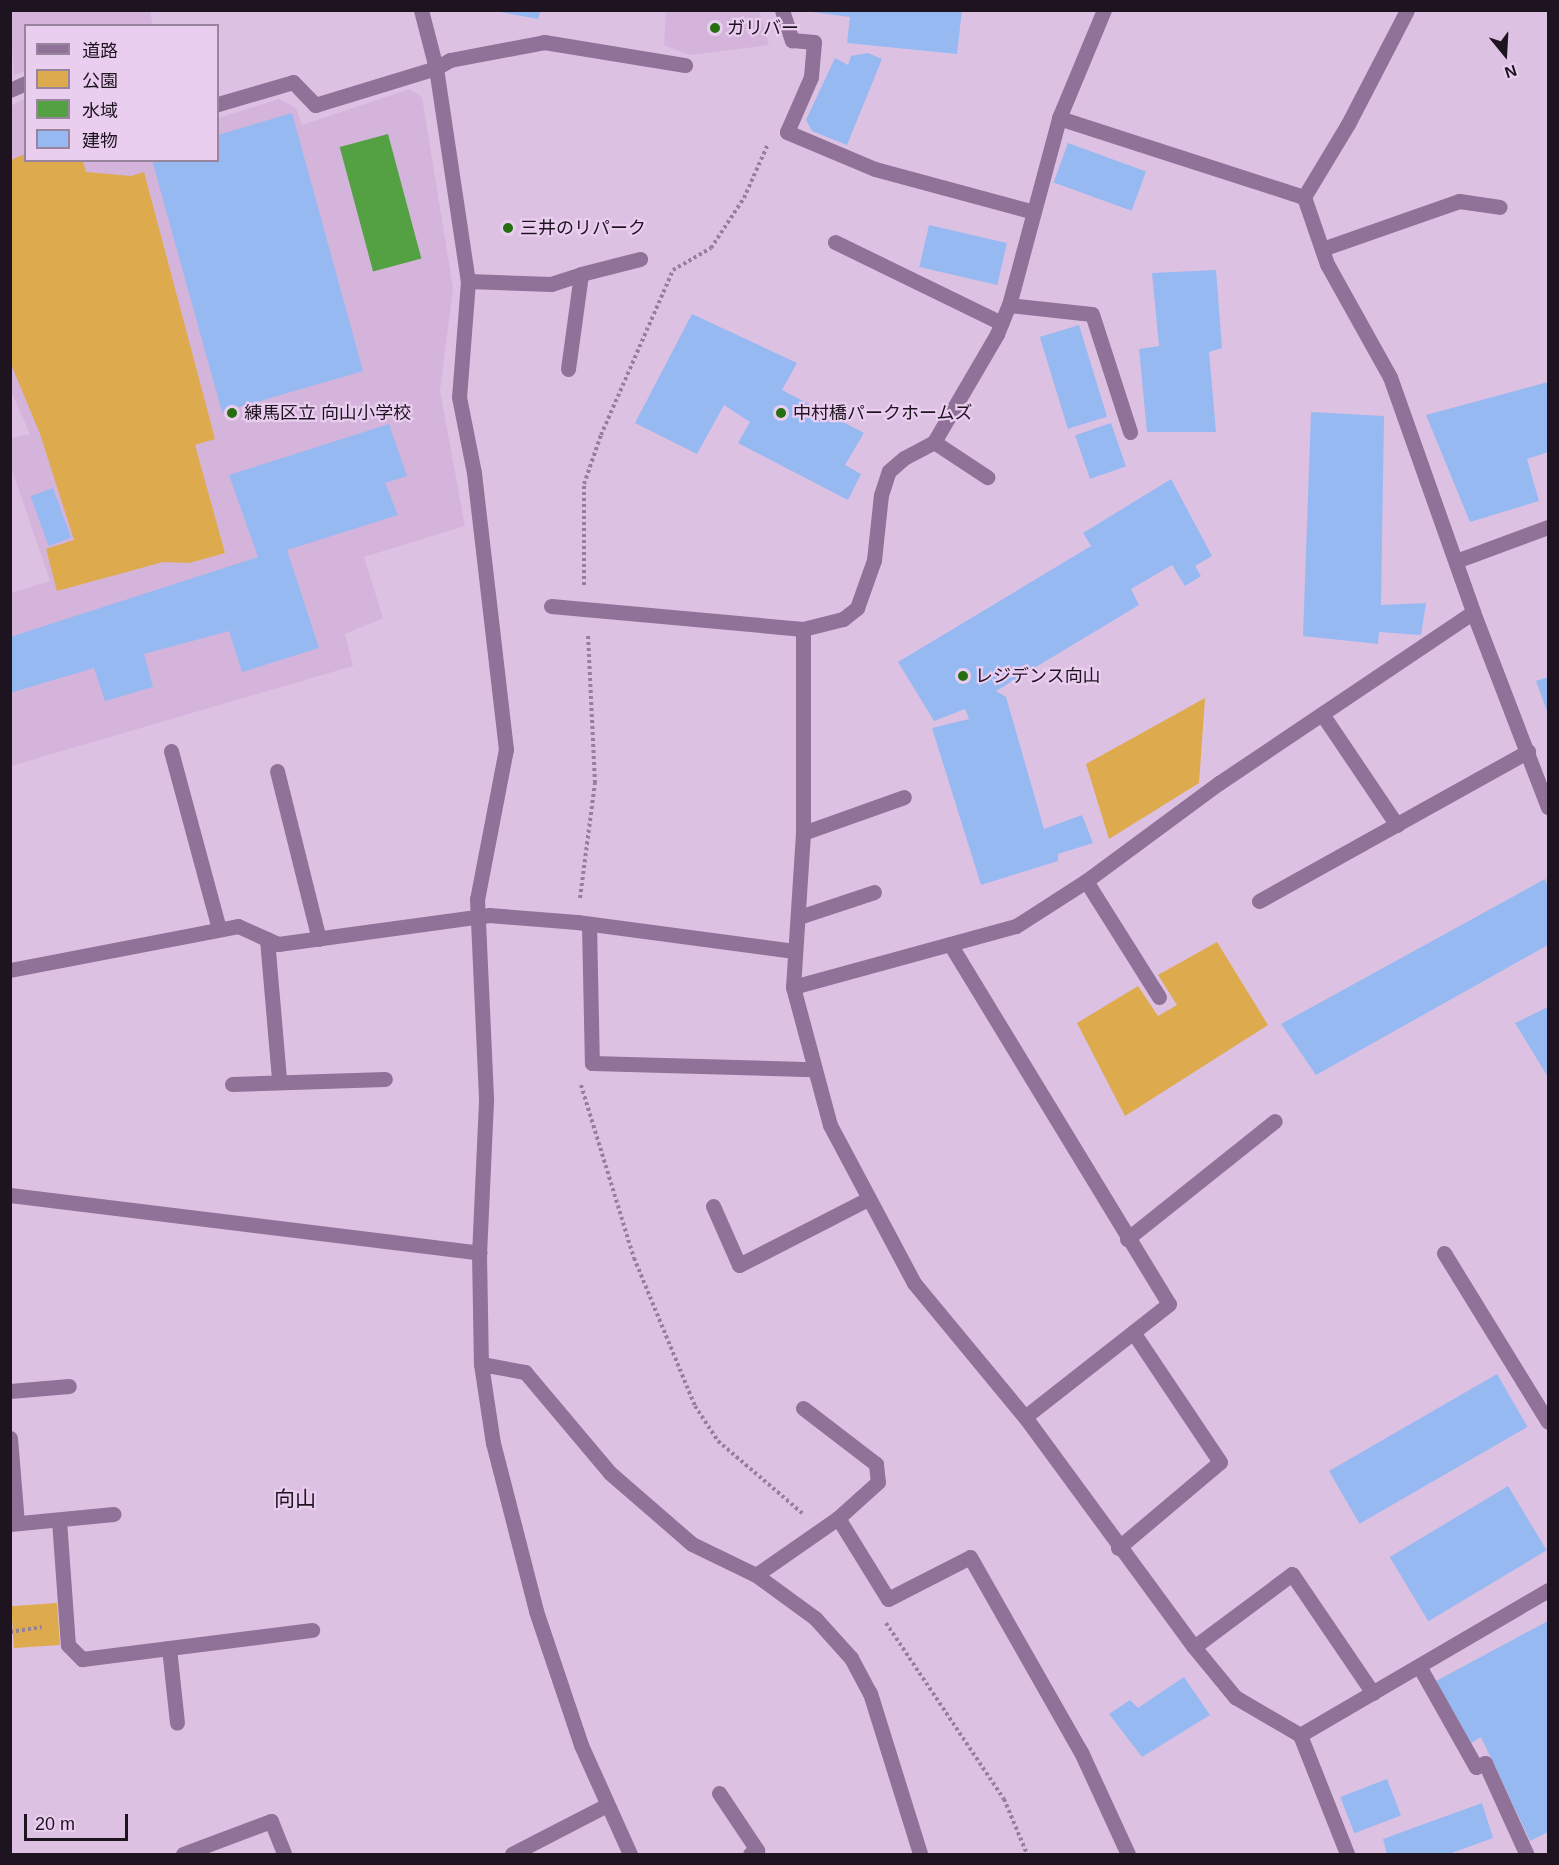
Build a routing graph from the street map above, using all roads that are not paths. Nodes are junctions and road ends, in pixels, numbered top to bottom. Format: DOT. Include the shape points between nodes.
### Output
graph roads {
  1 [pos="421,10"];
  2 [pos="782,10"];
  3 [pos="1104,10"];
  4 [pos="1407,10"];
  5 [pos="685,65"];
  6 [pos="436,68"];
  7 [pos="24,84"];
  8 [pos="10,90"];
  9 [pos="219,104"];
  10 [pos="1059,118"];
  11 [pos="1304,197"];
  12 [pos="1500,207"];
  13 [pos="1031,211"];
  14 [pos="835,242"];
  15 [pos="1322,249"];
  16 [pos="639,259"];
  17 [pos="581,274"];
  18 [pos="468,281"];
  19 [pos="1009,305"];
  20 [pos="1001,323"];
  21 [pos="568,369"];
  22 [pos="1130,432"];
  23 [pos="933,442"];
  24 [pos="987,477"];
  25 [pos="1548,527"];
  26 [pos="1456,561"];
  27 [pos="551,606"];
  28 [pos="1473,612"];
  29 [pos="803,629"];
  30 [pos="1322,714"];
  31 [pos="171,751"];
  32 [pos="1528,751"];
  33 [pos="277,771"];
  34 [pos="904,797"];
  35 [pos="1548,807"];
  36 [pos="1397,825"];
  37 [pos="803,833"];
  38 [pos="1086,881"];
  39 [pos="874,892"];
  40 [pos="1259,901"];
  41 [pos="477,917"];
  42 [pos="799,917"];
  43 [pos="583,923"];
  44 [pos="219,929"];
  45 [pos="267,939"];
  46 [pos="320,939"];
  47 [pos="950,944"];
  48 [pos="794,951"];
  49 [pos="10,970"];
  50 [pos="794,987"];
  51 [pos="1159,997"];
  52 [pos="813,1069"];
  53 [pos="385,1079"];
  54 [pos="279,1080"];
  55 [pos="232,1084"];
  56 [pos="1275,1121"];
  57 [pos="10,1195"];
  58 [pos="868,1199"];
  59 [pos="713,1206"];
  60 [pos="1127,1239"];
  61 [pos="479,1253"];
  62 [pos="1444,1253"];
  63 [pos="1133,1332"];
  64 [pos="481,1364"];
  65 [pos="69,1386"];
  66 [pos="10,1391"];
  67 [pos="803,1408"];
  68 [pos="1024,1417"];
  69 [pos="1548,1422"];
  70 [pos="10,1438"];
  71 [pos="114,1514"];
  72 [pos="838,1518"];
  73 [pos="59,1520"];
  74 [pos="14,1524"];
  75 [pos="1118,1548"];
  76 [pos="756,1575"];
  77 [pos="1548,1590"];
  78 [pos="312,1630"];
  79 [pos="1194,1647"];
  80 [pos="169,1648"];
  81 [pos="1419,1666"];
  82 [pos="1373,1693"];
  83 [pos="177,1723"];
  84 [pos="1300,1735"];
  85 [pos="719,1793"];
  86 [pos="608,1805"];
  87 [pos="1526,1853"];
  88 [pos="183,1854"];
  89 [pos="284,1854"];
  90 [pos="512,1854"];
  91 [pos="630,1854"];
  92 [pos="750,1854"];
  93 [pos="920,1854"];
  94 [pos="1128,1854"];
  95 [pos="1347,1854"];
  1 -- 6 [label="street"];
  2 -- 13 [label="street" via="792,40 814,42 812,77 787,132 875,169"];
  3 -- 10 [label="street"];
  4 -- 11 [label="street" via="1348,124"];
  5 -- 6 [label="street" via="544,42 450,60"];
  6 -- 9 [label="street" via="315,105 292,82"];
  6 -- 18 [label="street"];
  7 -- 8 [label="street"];
  10 -- 11 [label="street"];
  10 -- 13 [label="street"];
  11 -- 15 [label="street"];
  12 -- 15 [label="street" via="1459,201"];
  13 -- 19 [label="street"];
  14 -- 20 [label="street"];
  15 -- 26 [label="street" via="1390,377"];
  16 -- 17 [label="street"];
  17 -- 18 [label="street" via="551,284"];
  17 -- 21 [label="street"];
  18 -- 41 [label="street" via="459,397 474,473 506,749 477,899"];
  19 -- 20 [label="street"];
  19 -- 22 [label="street" via="1092,314"];
  20 -- 23 [label="street"];
  23 -- 24 [label="street"];
  23 -- 29 [label="street" via="889,471 881,495 874,560 857,608 843,619"];
  25 -- 26 [label="street"];
  26 -- 28 [label="street"];
  27 -- 29 [label="street"];
  28 -- 30 [label="street"];
  28 -- 32 [label="street"];
  29 -- 37 [label="street"];
  30 -- 36 [label="street"];
  30 -- 38 [label="street" via="1219,783"];
  31 -- 44 [label="street"];
  32 -- 35 [label="street"];
  32 -- 36 [label="street"];
  33 -- 46 [label="street"];
  34 -- 37 [label="street"];
  36 -- 40 [label="street"];
  37 -- 42 [label="street"];
  38 -- 47 [label="street" via="1016,926"];
  38 -- 51 [label="street"];
  39 -- 42 [label="street"];
  41 -- 43 [label="street"];
  41 -- 46 [label="street"];
  41 -- 61 [label="street" via="486,1101"];
  42 -- 48 [label="street"];
  43 -- 48 [label="street"];
  43 -- 52 [label="street" via="592,1063"];
  44 -- 45 [label="street" via="238,926"];
  44 -- 49 [label="street"];
  45 -- 46 [label="street" via="278,944"];
  45 -- 54 [label="street"];
  47 -- 50 [label="street"];
  47 -- 60 [label="street"];
  48 -- 50 [label="street"];
  50 -- 52 [label="street"];
  52 -- 58 [label="street" via="830,1125"];
  53 -- 54 [label="street"];
  54 -- 55 [label="street"];
  56 -- 60 [label="street"];
  57 -- 61 [label="street"];
  58 -- 59 [label="street" via="739,1265"];
  58 -- 68 [label="street" via="914,1283"];
  60 -- 63 [label="street" via="1169,1304"];
  61 -- 64 [label="street"];
  62 -- 69 [label="street"];
  63 -- 68 [label="street"];
  63 -- 75 [label="street" via="1220,1462"];
  64 -- 76 [label="street" via="525,1372 610,1473 692,1544"];
  64 -- 86 [label="street" via="493,1443 536,1611 581,1745"];
  65 -- 66 [label="street"];
  67 -- 72 [label="street" via="876,1464 878,1482"];
  68 -- 75 [label="street"];
  70 -- 74 [label="street"];
  71 -- 73 [label="street"];
  72 -- 76 [label="street"];
  72 -- 94 [label="street" via="888,1599 970,1557 1081,1752"];
  73 -- 74 [label="street"];
  73 -- 80 [label="street" via="68,1645 82,1659"];
  75 -- 79 [label="street"];
  76 -- 93 [label="street" via="815,1618 851,1658 870,1694"];
  77 -- 81 [label="street"];
  78 -- 80 [label="street"];
  79 -- 82 [label="street" via="1292,1574"];
  79 -- 84 [label="street" via="1234,1697"];
  80 -- 83 [label="street"];
  81 -- 82 [label="street"];
  81 -- 87 [label="street" via="1476,1767 1485,1762"];
  82 -- 84 [label="street"];
  84 -- 95 [label="street"];
  85 -- 92 [label="street" via="757,1851"];
  86 -- 90 [label="street"];
  86 -- 91 [label="street"];
  88 -- 89 [label="street" via="271,1821"];
}
